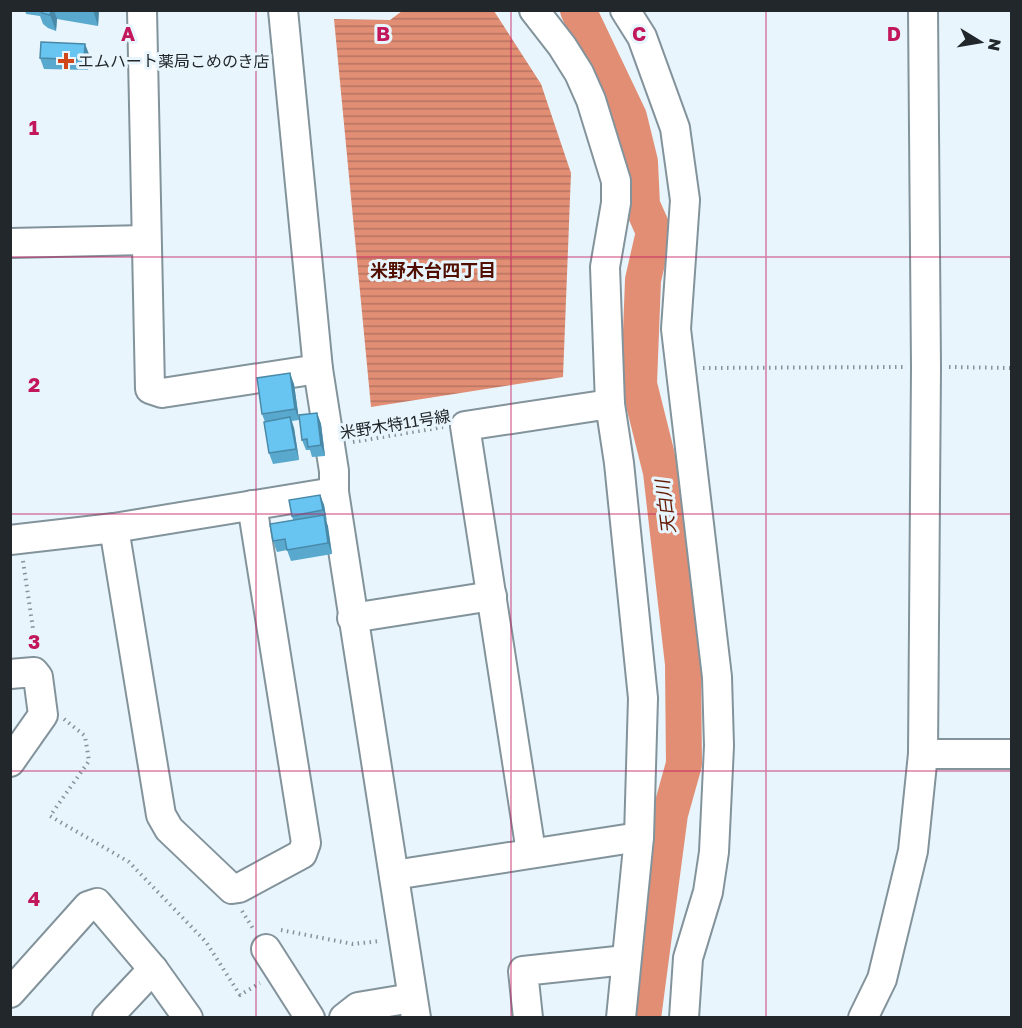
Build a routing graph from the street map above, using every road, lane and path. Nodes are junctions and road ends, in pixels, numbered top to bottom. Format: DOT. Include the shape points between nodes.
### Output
graph roads {
  1 [pos="142,10"];
  2 [pos="283,10"];
  3 [pos="534,10"];
  4 [pos="625,10"];
  5 [pos="923,10"];
  6 [pos="640,24"];
  7 [pos="146,240"];
  8 [pos="10,243"];
  9 [pos="926,367"];
  10 [pos="681,368"];
  11 [pos="1011,368"];
  12 [pos="318,369"];
  13 [pos="610,404"];
  14 [pos="465,426"];
  15 [pos="329,446"];
  16 [pos="334,492"];
  17 [pos="252,505"];
  18 [pos="114,528"];
  19 [pos="15,540"];
  20 [pos="492,596"];
  21 [pos="352,618"];
  22 [pos="24,675"];
  23 [pos="43,715"];
  24 [pos="922,754"];
  25 [pos="1011,754"];
  26 [pos="10,762"];
  27 [pos="639,837"];
  28 [pos="531,852"];
  29 [pos="394,875"];
  30 [pos="232,889"];
  31 [pos="403,940"];
  32 [pos="272,959"];
  33 [pos="626,960"];
  34 [pos="153,969"];
  35 [pos="10,993"];
  36 [pos="414,1008"];
  37 [pos="107,1017"];
  38 [pos="188,1017"];
  39 [pos="310,1017"];
  40 [pos="345,1017"];
  41 [pos="528,1017"];
  42 [pos="621,1017"];
  43 [pos="684,1017"];
  44 [pos="862,1017"];
  1 -- 7 [label="street"];
  2 -- 12 [label="street"];
  3 -- 13 [label="street" via="579,73 616,182 605,267"];
  4 -- 6 [label="street"];
  5 -- 9 [label="street"];
  6 -- 10 [label="street" via="675,128 685,200 676,329"];
  7 -- 8 [label="street"];
  7 -- 12 [label="street" via="150,389 162,393"];
  9 -- 10 [label="path"];
  9 -- 11 [label="path"];
  9 -- 24 [label="street"];
  10 -- 43 [label="street" via="717,677 719,746 714,852 708,892 688,958"];
  12 -- 15 [label="street"];
  13 -- 14 [label="street"];
  13 -- 27 [label="street" via="644,698"];
  14 -- 15 [label="path, 米野木特11号線"];
  14 -- 20 [label="street"];
  15 -- 16 [label="street"];
  16 -- 17 [label="street"];
  16 -- 21 [label="street"];
  17 -- 18 [label="street"];
  17 -- 30 [label="street" via="306,843 302,854"];
  18 -- 19 [label="street"];
  18 -- 30 [label="street" via="161,815 169,829"];
  19 -- 22 [label="path" via="38,658"];
  20 -- 21 [label="street"];
  20 -- 28 [label="street"];
  21 -- 29 [label="street"];
  22 -- 23 [label="street"];
  23 -- 26 [label="street"];
  23 -- 32 [label="path" via="59,715 86,736 89,761 50,816 129,862 206,942 240,995"];
  24 -- 25 [label="street"];
  24 -- 44 [label="street" via="913,851 882,979"];
  27 -- 28 [label="street"];
  27 -- 33 [label="street"];
  28 -- 29 [label="street"];
  29 -- 31 [label="street"];
  30 -- 32 [label="path"];
  31 -- 32 [label="path" via="353,944 280,930"];
  31 -- 36 [label="street"];
  32 -- 39 [label="street"];
  33 -- 41 [label="street" via="523,972"];
  33 -- 42 [label="street"];
  34 -- 35 [label="street" via="98,903 88,906"];
  34 -- 37 [label="street"];
  34 -- 38 [label="street"];
  36 -- 40 [label="street" via="358,1007"];
}
